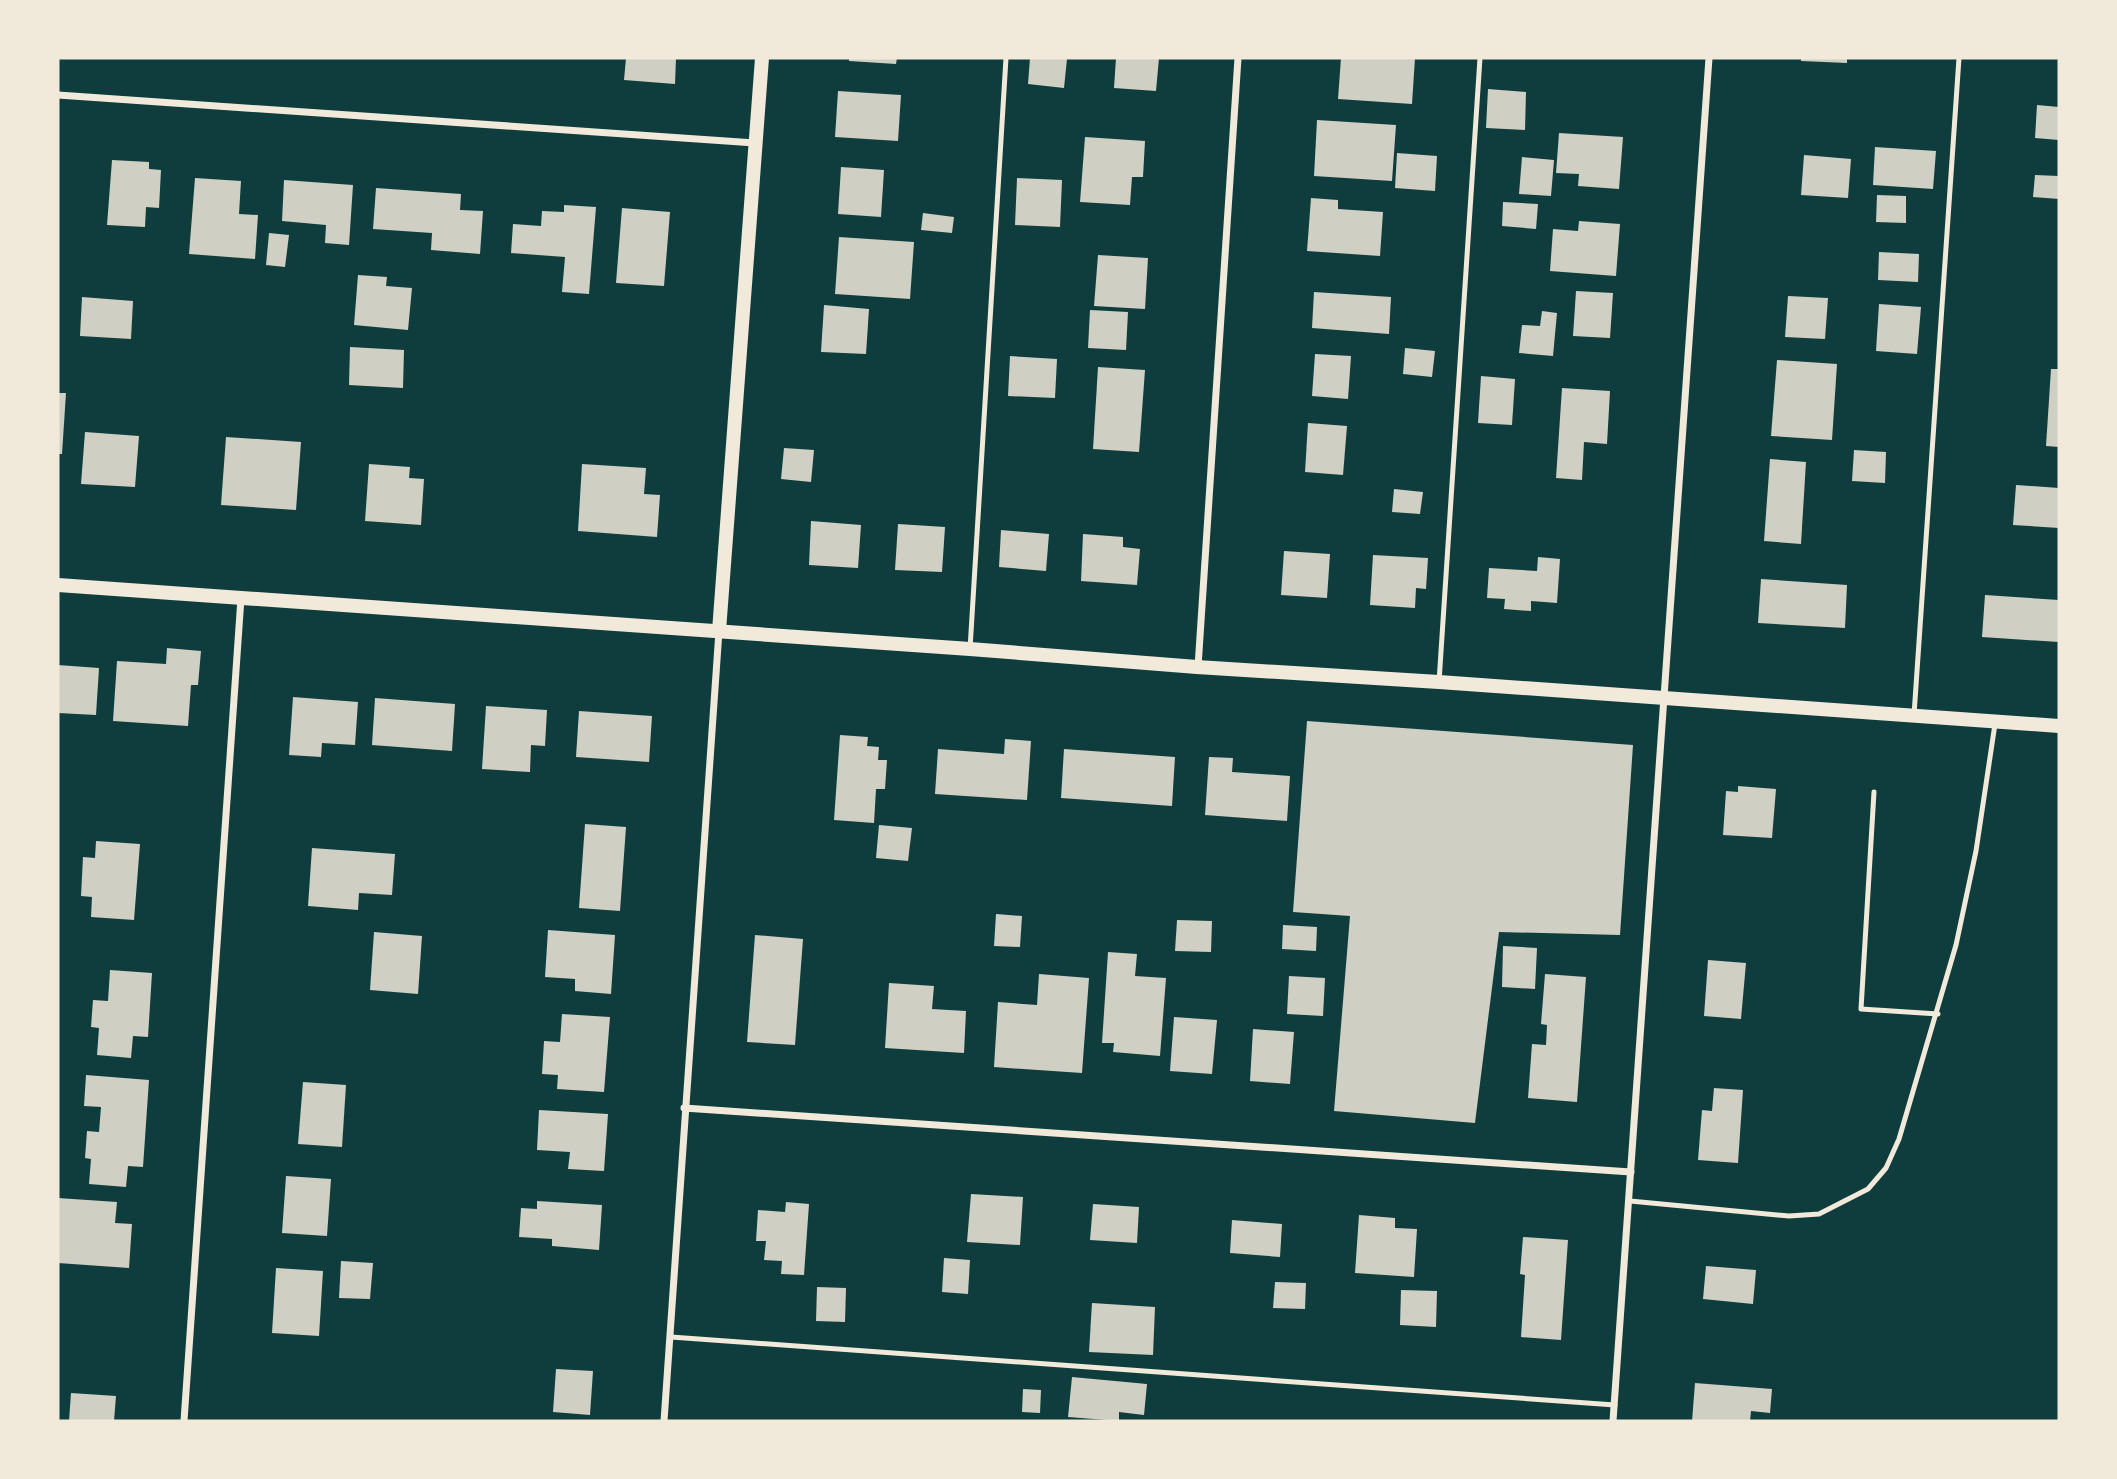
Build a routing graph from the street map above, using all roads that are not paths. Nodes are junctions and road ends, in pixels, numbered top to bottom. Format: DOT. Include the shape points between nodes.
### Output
graph roads {
  1 [pos="762,58"];
  2 [pos="1006,58"];
  3 [pos="1238,58"];
  4 [pos="1480,58"];
  5 [pos="1709,58"];
  6 [pos="1959,58"];
  7 [pos="58,96"];
  8 [pos="756,144"];
  9 [pos="58,585"];
  10 [pos="241,598"];
  11 [pos="719,631"];
  12 [pos="970,649"];
  13 [pos="1198,667"];
  14 [pos="1439,682"];
  15 [pos="1665,699"];
  16 [pos="1914,715"];
  17 [pos="1996,721"];
  18 [pos="2059,726"];
  19 [pos="1874,792"];
  20 [pos="1938,1014"];
  21 [pos="684,1108"];
  22 [pos="1631,1172"];
  23 [pos="1630,1201"];
  24 [pos="671,1337"];
  25 [pos="1615,1405"];
  26 [pos="184,1421"];
  27 [pos="664,1421"];
  28 [pos="1614,1421"];
  1 -- 8 [label="main road"];
  2 -- 12 [label="lane"];
  3 -- 13 [label="street"];
  4 -- 14 [label="lane"];
  5 -- 15 [label="street"];
  6 -- 16 [label="lane"];
  7 -- 8 [label="street"];
  8 -- 11 [label="main road"];
  9 -- 10 [label="main road"];
  10 -- 11 [label="main road"];
  10 -- 26 [label="street"];
  11 -- 12 [label="main road"];
  11 -- 21 [label="street"];
  12 -- 13 [label="main road"];
  13 -- 14 [label="main road"];
  14 -- 15 [label="main road"];
  15 -- 16 [label="main road"];
  15 -- 22 [label="street"];
  16 -- 17 [label="main road"];
  17 -- 18 [label="main road"];
  17 -- 20 [label="lane" via="1976,851"];
  19 -- 20 [label="lane" via="1861,1009"];
  20 -- 23 [label="lane" via="1899,1139 1886,1168 1868,1189 1809,1215"];
  21 -- 22 [label="street"];
  21 -- 24 [label="street"];
  22 -- 23 [label="street"];
  23 -- 25 [label="street"];
  24 -- 25 [label="lane"];
  24 -- 27 [label="street"];
  25 -- 28 [label="street"];
}
